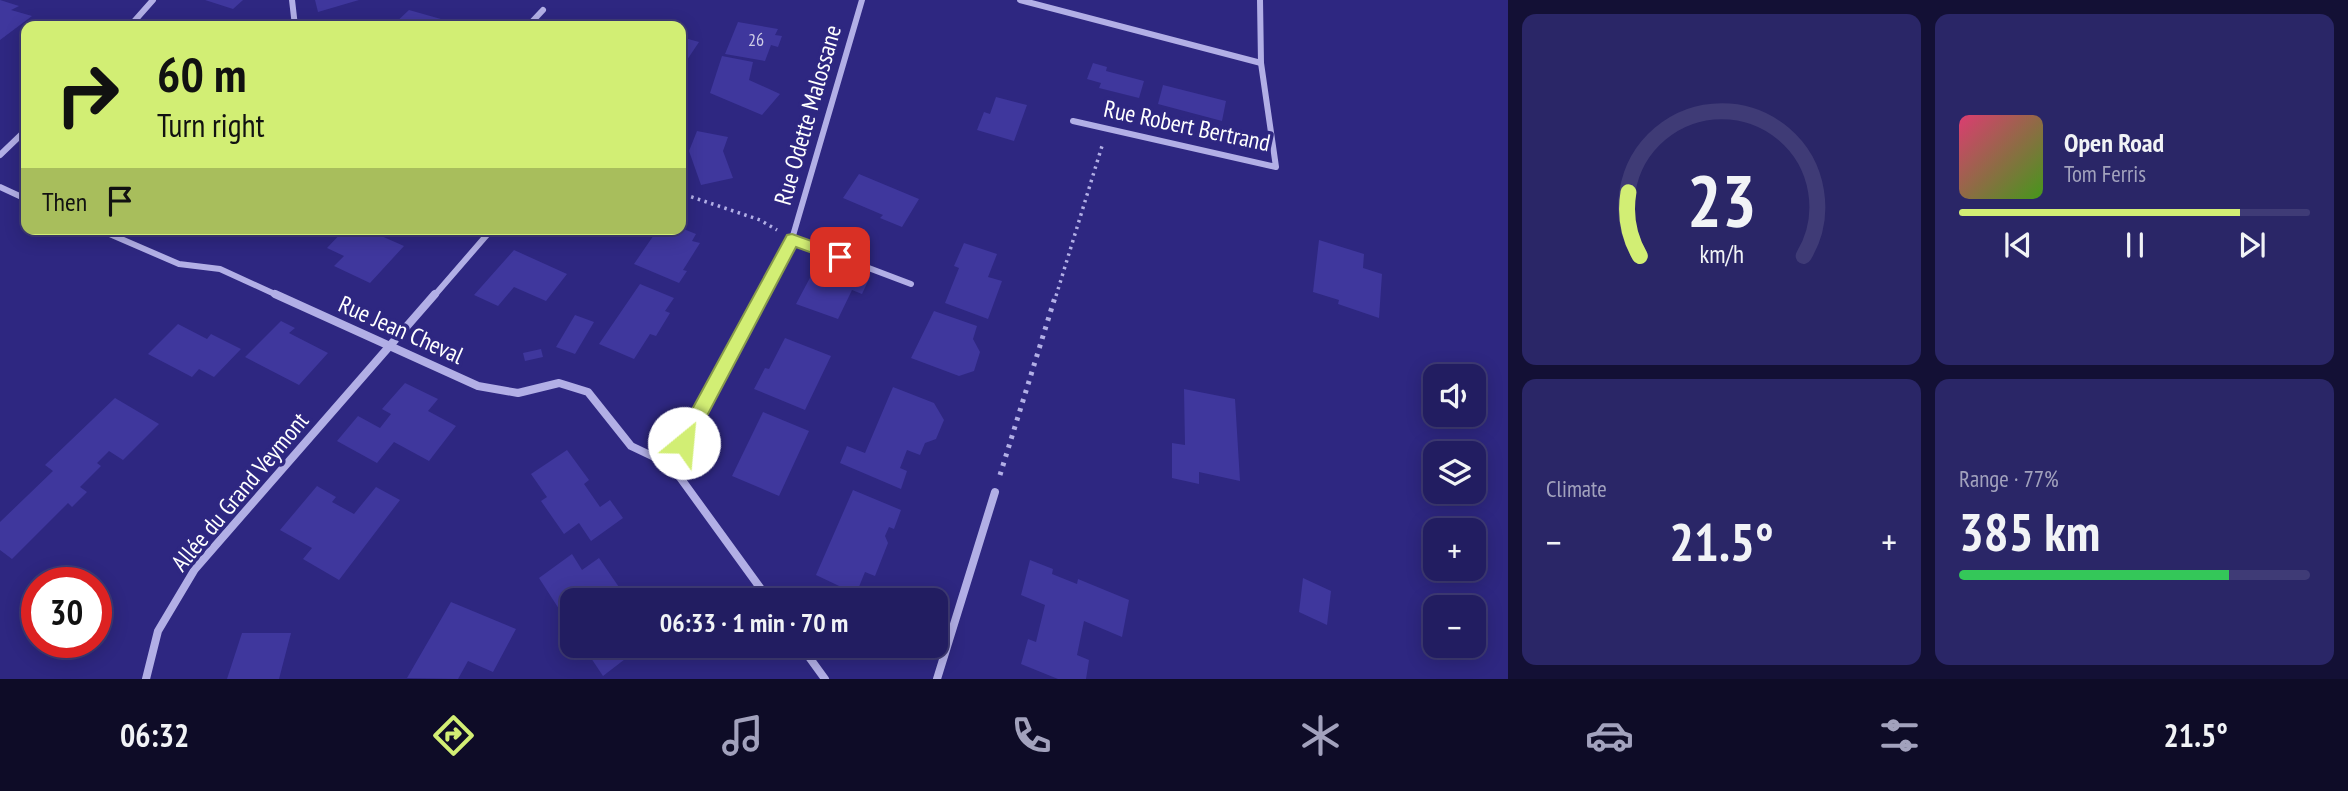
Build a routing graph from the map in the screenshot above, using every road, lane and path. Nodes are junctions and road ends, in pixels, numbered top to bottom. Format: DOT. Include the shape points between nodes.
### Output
graph roads {
  1 [pos="153,0"];
  2 [pos="292,0"];
  3 [pos="862,0"];
  4 [pos="1020,0"];
  5 [pos="1260,0"];
  6 [pos="542,10"];
  7 [pos="134,21"];
  8 [pos="294,21"];
  9 [pos="532,21"];
  10 [pos="1261,63"];
  11 [pos="1073,121"];
  12 [pos="1107,128"];
  13 [pos="21,135"];
  14 [pos="0,155"];
  15 [pos="0,187"];
  16 [pos="686,195"];
  17 [pos="21,197"];
  18 [pos="112,235"];
  19 [pos="487,235"];
  20 [pos="792,239"];
  21 [pos="911,284"];
  22 [pos="391,347"];
  23 [pos="671,465"];
  24 [pos="995,492"];
  25 [pos="760,588"];
  26 [pos="810,658"];
  27 [pos="146,679"];
  28 [pos="825,679"];
  29 [pos="937,679"];
  1 -- 7 [label="street"];
  2 -- 8 [label="street"];
  3 -- 20 [label="street, Rue Odette Malossane"];
  4 -- 10 [label="street"];
  5 -- 10 [label="street, Rue Robert Bertrand"];
  6 -- 9 [label="street"];
  10 -- 12 [label="street, Rue Robert Bertrand" via="1276,167"];
  11 -- 12 [label="street, Rue Robert Bertrand"];
  12 -- 24 [label="path"];
  13 -- 14 [label="street"];
  15 -- 17 [label="street"];
  16 -- 20 [label="path" via="760,220"];
  18 -- 22 [label="street, Rue Jean Cheval" via="179,264 220,269"];
  19 -- 22 [label="street, Allée du Grand Veymont"];
  20 -- 21 [label="street"];
  20 -- 23 [label="street, Rue Odette Malossane"];
  22 -- 23 [label="street, Rue Jean Cheval" via="478,386 518,393 559,383 588,392 631,446"];
  22 -- 27 [label="street, Allée du Grand Veymont" via="195,569 158,631"];
  23 -- 25 [label="street"];
  24 -- 29 [label="street"];
  26 -- 28 [label="street"];
}
